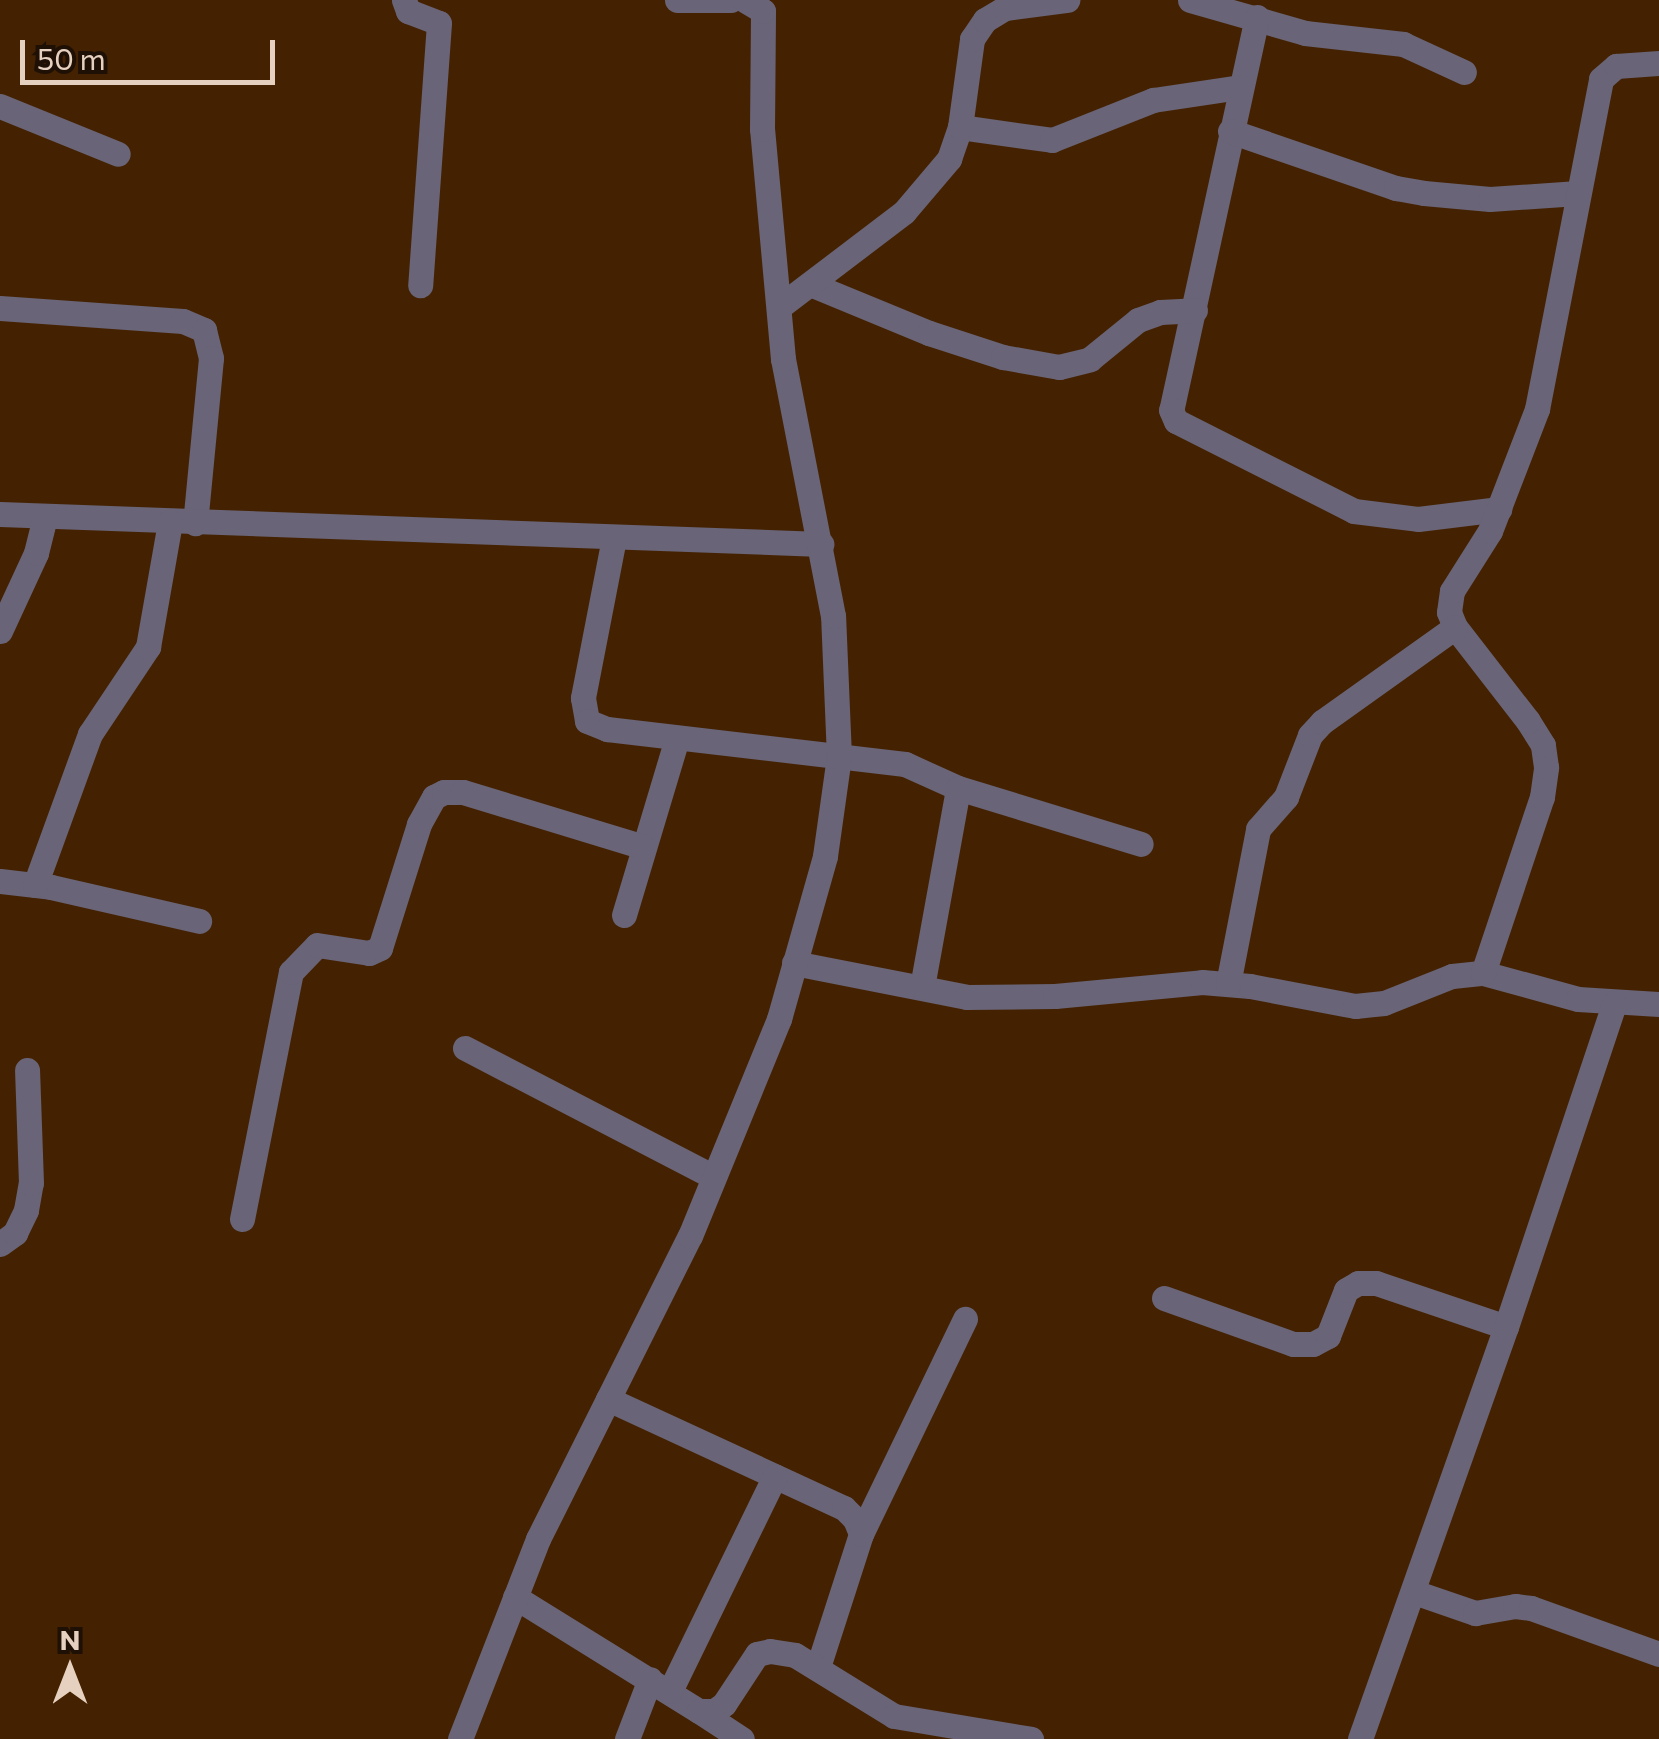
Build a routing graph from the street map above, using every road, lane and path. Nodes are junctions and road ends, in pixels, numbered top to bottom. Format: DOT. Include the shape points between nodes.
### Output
graph roads {
  1 [pos="404,0"];
  2 [pos="677,0"];
  3 [pos="730,0"];
  4 [pos="745,0"];
  5 [pos="1067,0"];
  6 [pos="1190,0"];
  7 [pos="1256,17"];
  8 [pos="1659,64"];
  9 [pos="1464,72"];
  10 [pos="1240,87"];
  11 [pos="0,106"];
  12 [pos="960,126"];
  13 [pos="1230,130"];
  14 [pos="118,154"];
  15 [pos="1578,193"];
  16 [pos="810,284"];
  17 [pos="420,285"];
  18 [pos="0,308"];
  19 [pos="780,308"];
  20 [pos="1195,310"];
  21 [pos="1499,508"];
  22 [pos="0,514"];
  23 [pos="45,516"];
  24 [pos="183,523"];
  25 [pos="614,538"];
  26 [pos="821,544"];
  27 [pos="1455,627"];
  28 [pos="0,631"];
  29 [pos="677,738"];
  30 [pos="839,757"];
  31 [pos="958,788"];
  32 [pos="1141,844"];
  33 [pos="644,847"];
  34 [pos="0,880"];
  35 [pos="35,885"];
  36 [pos="624,915"];
  37 [pos="200,921"];
  38 [pos="794,963"];
  39 [pos="1483,974"];
  40 [pos="1228,984"];
  41 [pos="922,987"];
  42 [pos="1614,1004"];
  43 [pos="1659,1004"];
  44 [pos="465,1048"];
  45 [pos="28,1070"];
  46 [pos="705,1173"];
  47 [pos="242,1219"];
  48 [pos="0,1244"];
  49 [pos="1164,1298"];
  50 [pos="964,1319"];
  51 [pos="1506,1326"];
  52 [pos="608,1399"];
  53 [pos="775,1476"];
  54 [pos="861,1534"];
  55 [pos="1414,1592"];
  56 [pos="515,1597"];
  57 [pos="1659,1654"];
  58 [pos="818,1667"];
  59 [pos="660,1685"];
  60 [pos="699,1711"];
  61 [pos="460,1739"];
  62 [pos="627,1739"];
  63 [pos="742,1739"];
  64 [pos="1031,1739"];
  65 [pos="1360,1739"];
  1 -- 17 [label="street" via="408,11 438,23"];
  2 -- 3 [label="street"];
  4 -- 19 [label="street" via="763,11 762,129"];
  5 -- 12 [label="street" via="1005,8 985,20 972,39"];
  6 -- 7 [label="street"];
  7 -- 9 [label="street" via="1305,33 1404,44"];
  7 -- 10 [label="street"];
  8 -- 15 [label="street" via="1616,66 1601,79"];
  10 -- 12 [label="street" via="1153,100 1052,140"];
  10 -- 13 [label="street"];
  11 -- 14 [label="street"];
  12 -- 16 [label="street" via="930,186"];
  13 -- 15 [label="street" via="1396,188 1490,200"];
  13 -- 20 [label="street"];
  15 -- 21 [label="street" via="1536,408"];
  16 -- 19 [label="street"];
  16 -- 20 [label="street" via="930,333 1060,367 1090,359 1138,320"];
  18 -- 24 [label="street" via="183,321 204,330 211,358"];
  19 -- 26 [label="street" via="793,422"];
  20 -- 21 [label="street" via="1170,410 1176,421 1354,511 1418,519"];
  21 -- 27 [label="street" via="1452,591"];
  22 -- 23 [label="street"];
  23 -- 24 [label="street"];
  23 -- 28 [label="street"];
  24 -- 25 [label="street"];
  24 -- 35 [label="street" via="148,647 90,734"];
  25 -- 26 [label="street"];
  25 -- 29 [label="street" via="583,711 587,721 607,730"];
  26 -- 30 [label="street" via="834,616"];
  27 -- 39 [label="street" via="1528,721 1543,745 1546,767"];
  27 -- 40 [label="street" via="1310,735 1286,797 1258,830"];
  29 -- 30 [label="street"];
  29 -- 33 [label="street"];
  30 -- 31 [label="street" via="921,768"];
  30 -- 38 [label="street" via="824,856"];
  31 -- 32 [label="street"];
  31 -- 41 [label="street"];
  33 -- 36 [label="street"];
  33 -- 47 [label="street" via="463,792 434,797 419,824 380,948 369,953 317,945 291,972"];
  34 -- 35 [label="street"];
  35 -- 37 [label="street"];
  38 -- 41 [label="street"];
  38 -- 46 [label="street" via="780,1019"];
  39 -- 40 [label="street" via="1452,976 1384,1004 1355,1006"];
  39 -- 42 [label="street"];
  40 -- 41 [label="street" via="1008,998"];
  42 -- 43 [label="street"];
  42 -- 51 [label="street"];
  44 -- 46 [label="street"];
  45 -- 48 [label="street" via="26,1210 15,1233"];
  46 -- 52 [label="street"];
  49 -- 51 [label="street" via="1293,1344 1328,1336 1346,1290 1358,1283 1376,1283"];
  50 -- 54 [label="street"];
  51 -- 55 [label="street"];
  52 -- 53 [label="street"];
  52 -- 56 [label="street"];
  53 -- 54 [label="street" via="844,1508"];
  53 -- 59 [label="street"];
  54 -- 58 [label="street"];
  55 -- 57 [label="street" via="1475,1613 1531,1608"];
  55 -- 65 [label="street"];
  56 -- 59 [label="street"];
  56 -- 61 [label="street"];
  58 -- 60 [label="street" via="794,1655 758,1654 724,1704"];
  58 -- 64 [label="street" via="894,1716"];
  59 -- 60 [label="street"];
  59 -- 62 [label="street"];
  60 -- 63 [label="street"];
}
